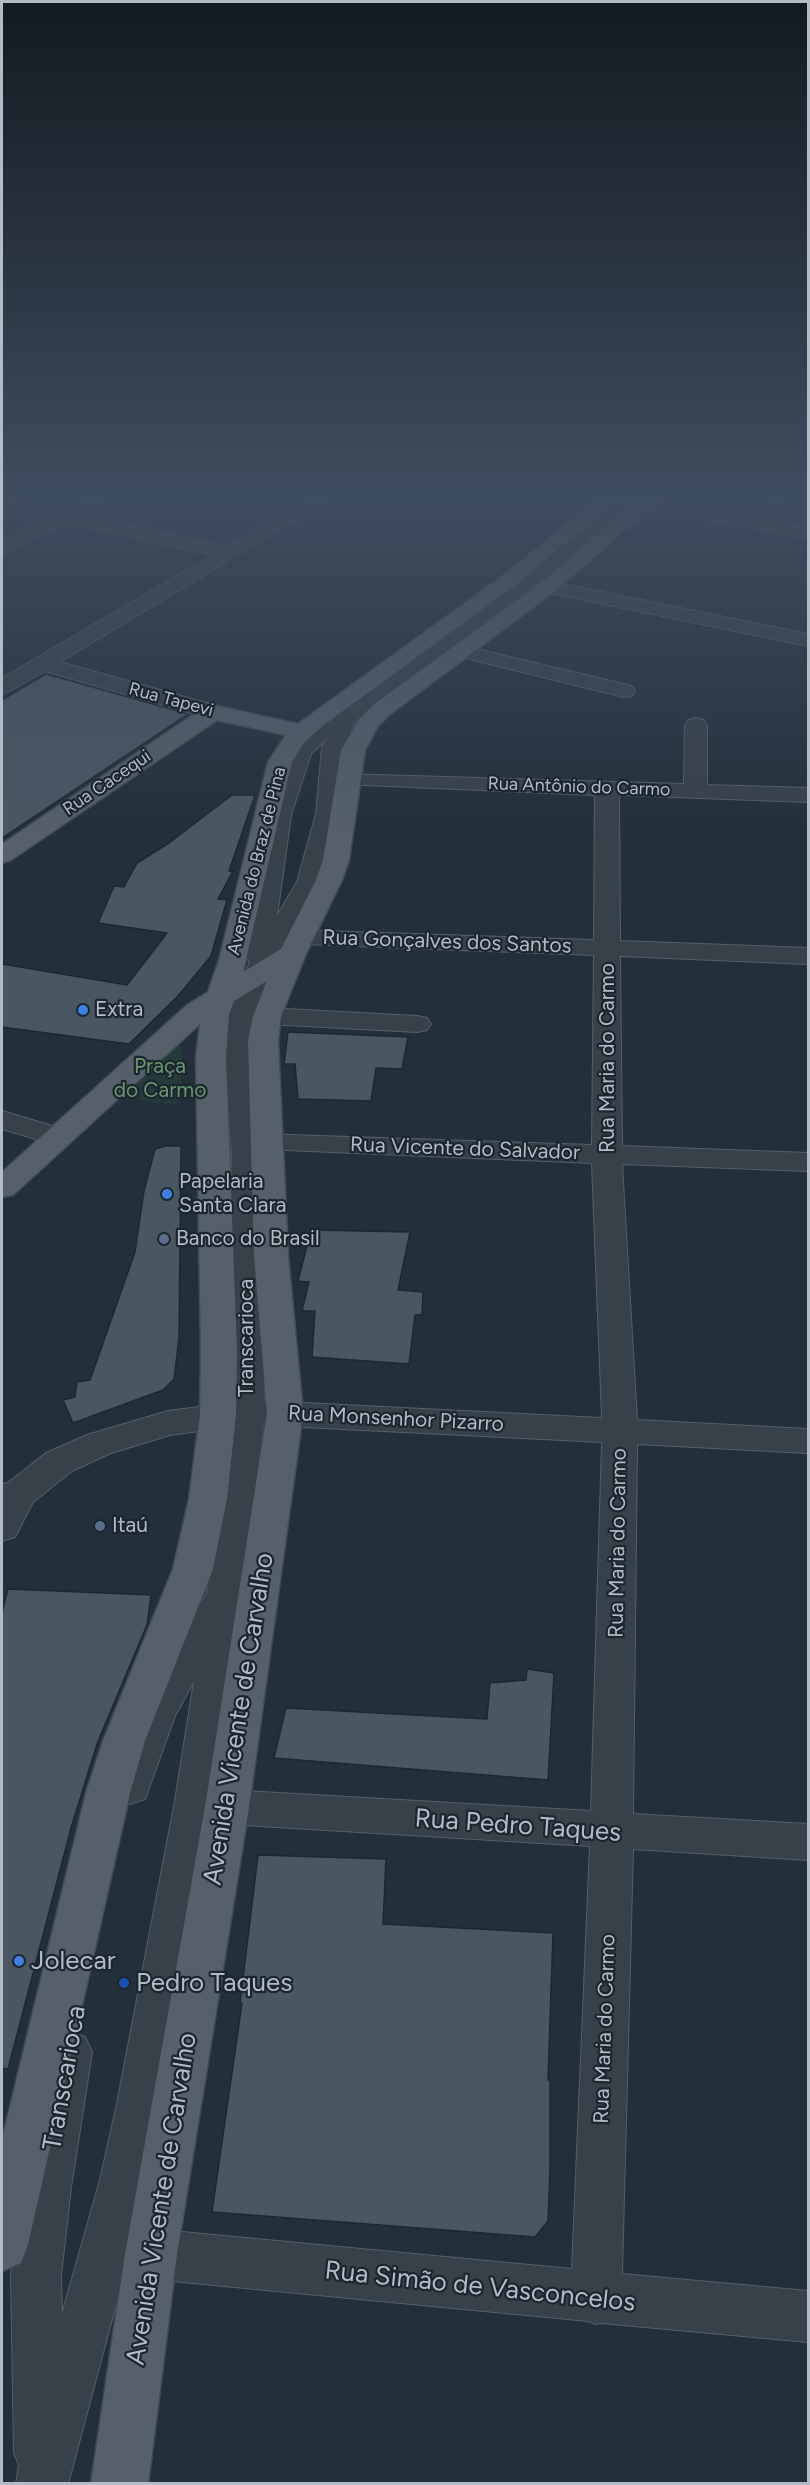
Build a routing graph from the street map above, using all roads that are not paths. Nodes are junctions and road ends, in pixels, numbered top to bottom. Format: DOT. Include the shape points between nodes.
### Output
graph roads {
  1 [pos="136,608"];
  2 [pos="471,608"];
  3 [pos="492,608"];
  4 [pos="521,608"];
  5 [pos="651,608"];
  6 [pos="808,640"];
  7 [pos="464,652"];
  8 [pos="41,663"];
  9 [pos="2,687"];
  10 [pos="624,691"];
  11 [pos="213,712"];
  12 [pos="346,718"];
  13 [pos="696,725"];
  14 [pos="302,732"];
  15 [pos="349,779"];
  16 [pos="607,788"];
  17 [pos="695,791"];
  18 [pos="808,795"];
  19 [pos="2,855"];
  20 [pos="296,945"];
  21 [pos="608,949"];
  22 [pos="808,956"];
  23 [pos="255,975"];
  24 [pos="221,995"];
  25 [pos="267,1016"];
  26 [pos="417,1024"];
  27 [pos="2,1120"];
  28 [pos="56,1136"];
  29 [pos="266,1141"];
  30 [pos="607,1155"];
  31 [pos="808,1162"];
  32 [pos="2,1188"];
  33 [pos="250,1414"];
  34 [pos="620,1430"];
  35 [pos="808,1441"];
  36 [pos="10,1495"];
  37 [pos="2,1528"];
  38 [pos="226,1596"];
  39 [pos="227,1807"];
  40 [pos="612,1832"];
  41 [pos="808,1842"];
  42 [pos="2,2245"];
  43 [pos="151,2254"];
  44 [pos="596,2299"];
  45 [pos="808,2317"];
  46 [pos="42,2482"];
  47 [pos="119,2484"];
  1 -- 8 [label="street"];
  2 -- 14 [label="main road, Avenida do Braz de Pina"];
  3 -- 12 [label="street, Transcarioca"];
  4 -- 7 [label="main road"];
  5 -- 6 [label="street"];
  7 -- 10 [label="street"];
  7 -- 15 [label="main road" via="368,723 354,750"];
  8 -- 9 [label="street"];
  8 -- 11 [label="street, Rua Tapevi"];
  11 -- 14 [label="main road, Rua Tapevi"];
  11 -- 19 [label="main road, Rua Cacequi"];
  12 -- 23 [label="street, Transcarioca" via="333,747 328,814 314,867 303,895"];
  12 -- 23 [label="street, Transcarioca" via="314,738 300,752 292,770 279,815"];
  13 -- 17 [label="street"];
  14 -- 24 [label="main road, Avenida do Braz de Pina" via="280,762 233,960"];
  15 -- 16 [label="street, Rua Antônio do Carmo"];
  15 -- 20 [label="main road" via="336,860"];
  16 -- 17 [label="street, Rua Antônio do Carmo"];
  16 -- 21 [label="street, Rua Maria do Carmo"];
  17 -- 18 [label="street, Rua Antônio do Carmo"];
  20 -- 21 [label="street, Rua Gonçalves dos Santos"];
  20 -- 23 [label="main road, Avenida do Braz de Pina"];
  20 -- 25 [label="main road, Avenida Vicente de Carvalho"];
  21 -- 22 [label="street, Rua Gonçalves dos Santos"];
  21 -- 30 [label="street, Rua Maria do Carmo"];
  23 -- 24 [label="main road, Avenida do Braz de Pina"];
  23 -- 33 [label="street, Transcarioca" via="242,1009 239,1034 247,1155"];
  24 -- 28 [label="main road, Avenida do Braz de Pina"];
  24 -- 33 [label="main road, Avenida Vicente de Carvalho" via="211,1056"];
  25 -- 26 [label="street"];
  25 -- 29 [label="main road, Avenida Vicente de Carvalho" via="263,1040"];
  27 -- 28 [label="street"];
  28 -- 32 [label="main road, Avenida do Braz de Pina"];
  29 -- 30 [label="street, Rua Vicente do Salvador"];
  29 -- 33 [label="main road, Avenida Vicente de Carvalho" via="271,1256"];
  30 -- 31 [label="street, Rua Vicente do Salvador"];
  30 -- 34 [label="street, Rua Maria do Carmo"];
  33 -- 34 [label="street, Rua Monsenhor Pizarro"];
  33 -- 36 [label="street, Rua Monsenhor Pizarro" via="168,1423 99,1444 59,1462"];
  33 -- 38 [label="street, Transcarioca"];
  33 -- 39 [label="main road, Avenida Vicente de Carvalho"];
  33 -- 42 [label="main road, Avenida Vicente de Carvalho" via="208,1499 193,1569 124,1741 108,1794"];
  34 -- 35 [label="street, Rua Monsenhor Pizarro"];
  34 -- 40 [label="street, Rua Maria do Carmo"];
  36 -- 37 [label="street"];
  38 -- 46 [label="street, Transcarioca" via="196,1801 141,2104"];
  38 -- 46 [label="street, Transcarioca" via="180,1668 155,1716 135,1768 81,1982 46,2187 36,2276"];
  39 -- 40 [label="street, Rua Pedro Taques"];
  39 -- 43 [label="main road, Avenida Vicente de Carvalho"];
  40 -- 41 [label="street, Rua Pedro Taques"];
  40 -- 44 [label="street, Rua Maria do Carmo"];
  43 -- 44 [label="street, Rua Simão de Vasconcelos"];
  43 -- 47 [label="main road, Avenida Vicente de Carvalho"];
  44 -- 45 [label="street, Rua Simão de Vasconcelos"];
}
